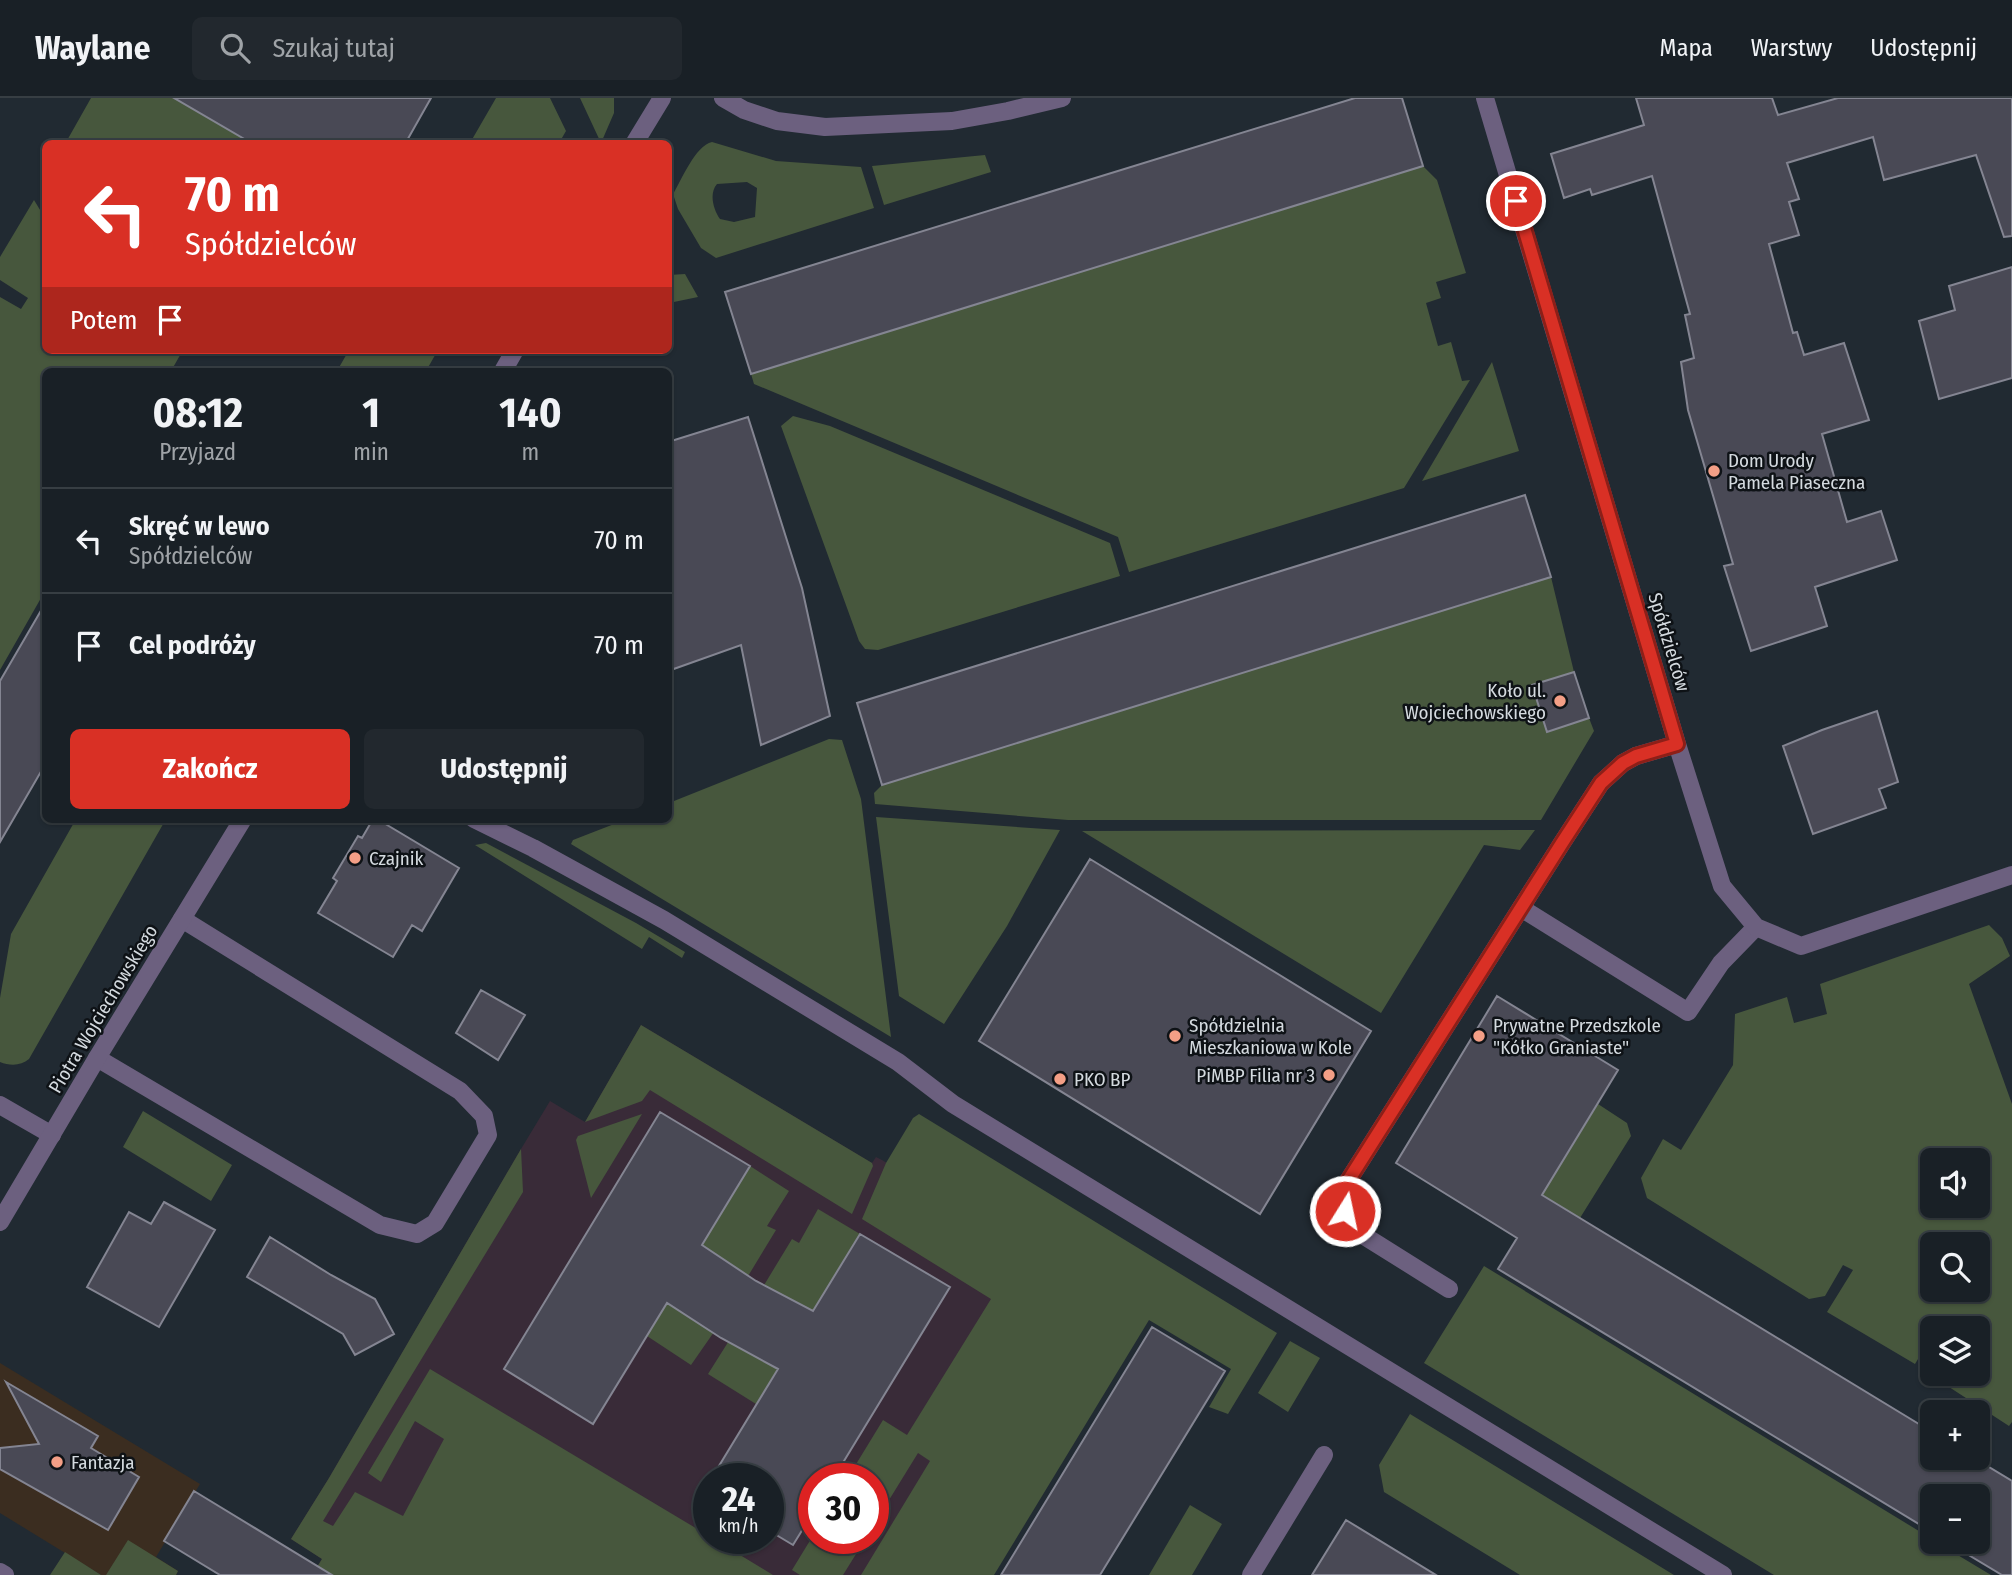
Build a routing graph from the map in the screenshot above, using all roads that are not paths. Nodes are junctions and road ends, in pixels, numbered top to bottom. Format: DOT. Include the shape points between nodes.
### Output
graph roads {
  1 [pos="662,98"];
  2 [pos="723,98"];
  3 [pos="1062,98"];
  4 [pos="1485,98"];
  5 [pos="636,140"];
  6 [pos="1677,744"];
  7 [pos="241,823"];
  8 [pos="482,823"];
  9 [pos="2012,875"];
  10 [pos="1521,908"];
  11 [pos="182,919"];
  12 [pos="1756,927"];
  13 [pos="97,1058"];
  14 [pos="0,1105"];
  15 [pos="51,1135"];
  16 [pos="0,1222"];
  17 [pos="1449,1289"];
  18 [pos="1324,1455"];
  19 [pos="0,1572"];
  20 [pos="5,1575"];
  21 [pos="1251,1575"];
  22 [pos="1723,1575"];
  1 -- 5 [label="street"];
  2 -- 3 [label="street" via="777,121 825,127 952,121"];
  4 -- 6 [label="street, Spółdzielców"];
  6 -- 10 [label="street" via="1636,756 1601,783"];
  6 -- 12 [label="street, Spółdzielców" via="1722,886"];
  7 -- 11 [label="street, Piotra Wojciechowskiego"];
  8 -- 22 [label="street" via="663,920 898,1062 953,1104"];
  9 -- 12 [label="street, Spółdzielców" via="1801,946"];
  10 -- 12 [label="street" via="1688,1013 1721,963"];
  10 -- 17 [label="street" via="1348,1181 1345,1211 1358,1232"];
  11 -- 13 [label="street, Piotra Wojciechowskiego"];
  11 -- 13 [label="street" via="460,1091 484,1116 488,1135 435,1223 418,1234 380,1225"];
  13 -- 15 [label="street, Piotra Wojciechowskiego"];
  14 -- 15 [label="street"];
  15 -- 16 [label="street, Piotra Wojciechowskiego"];
  18 -- 21 [label="street"];
  19 -- 20 [label="street"];
}
